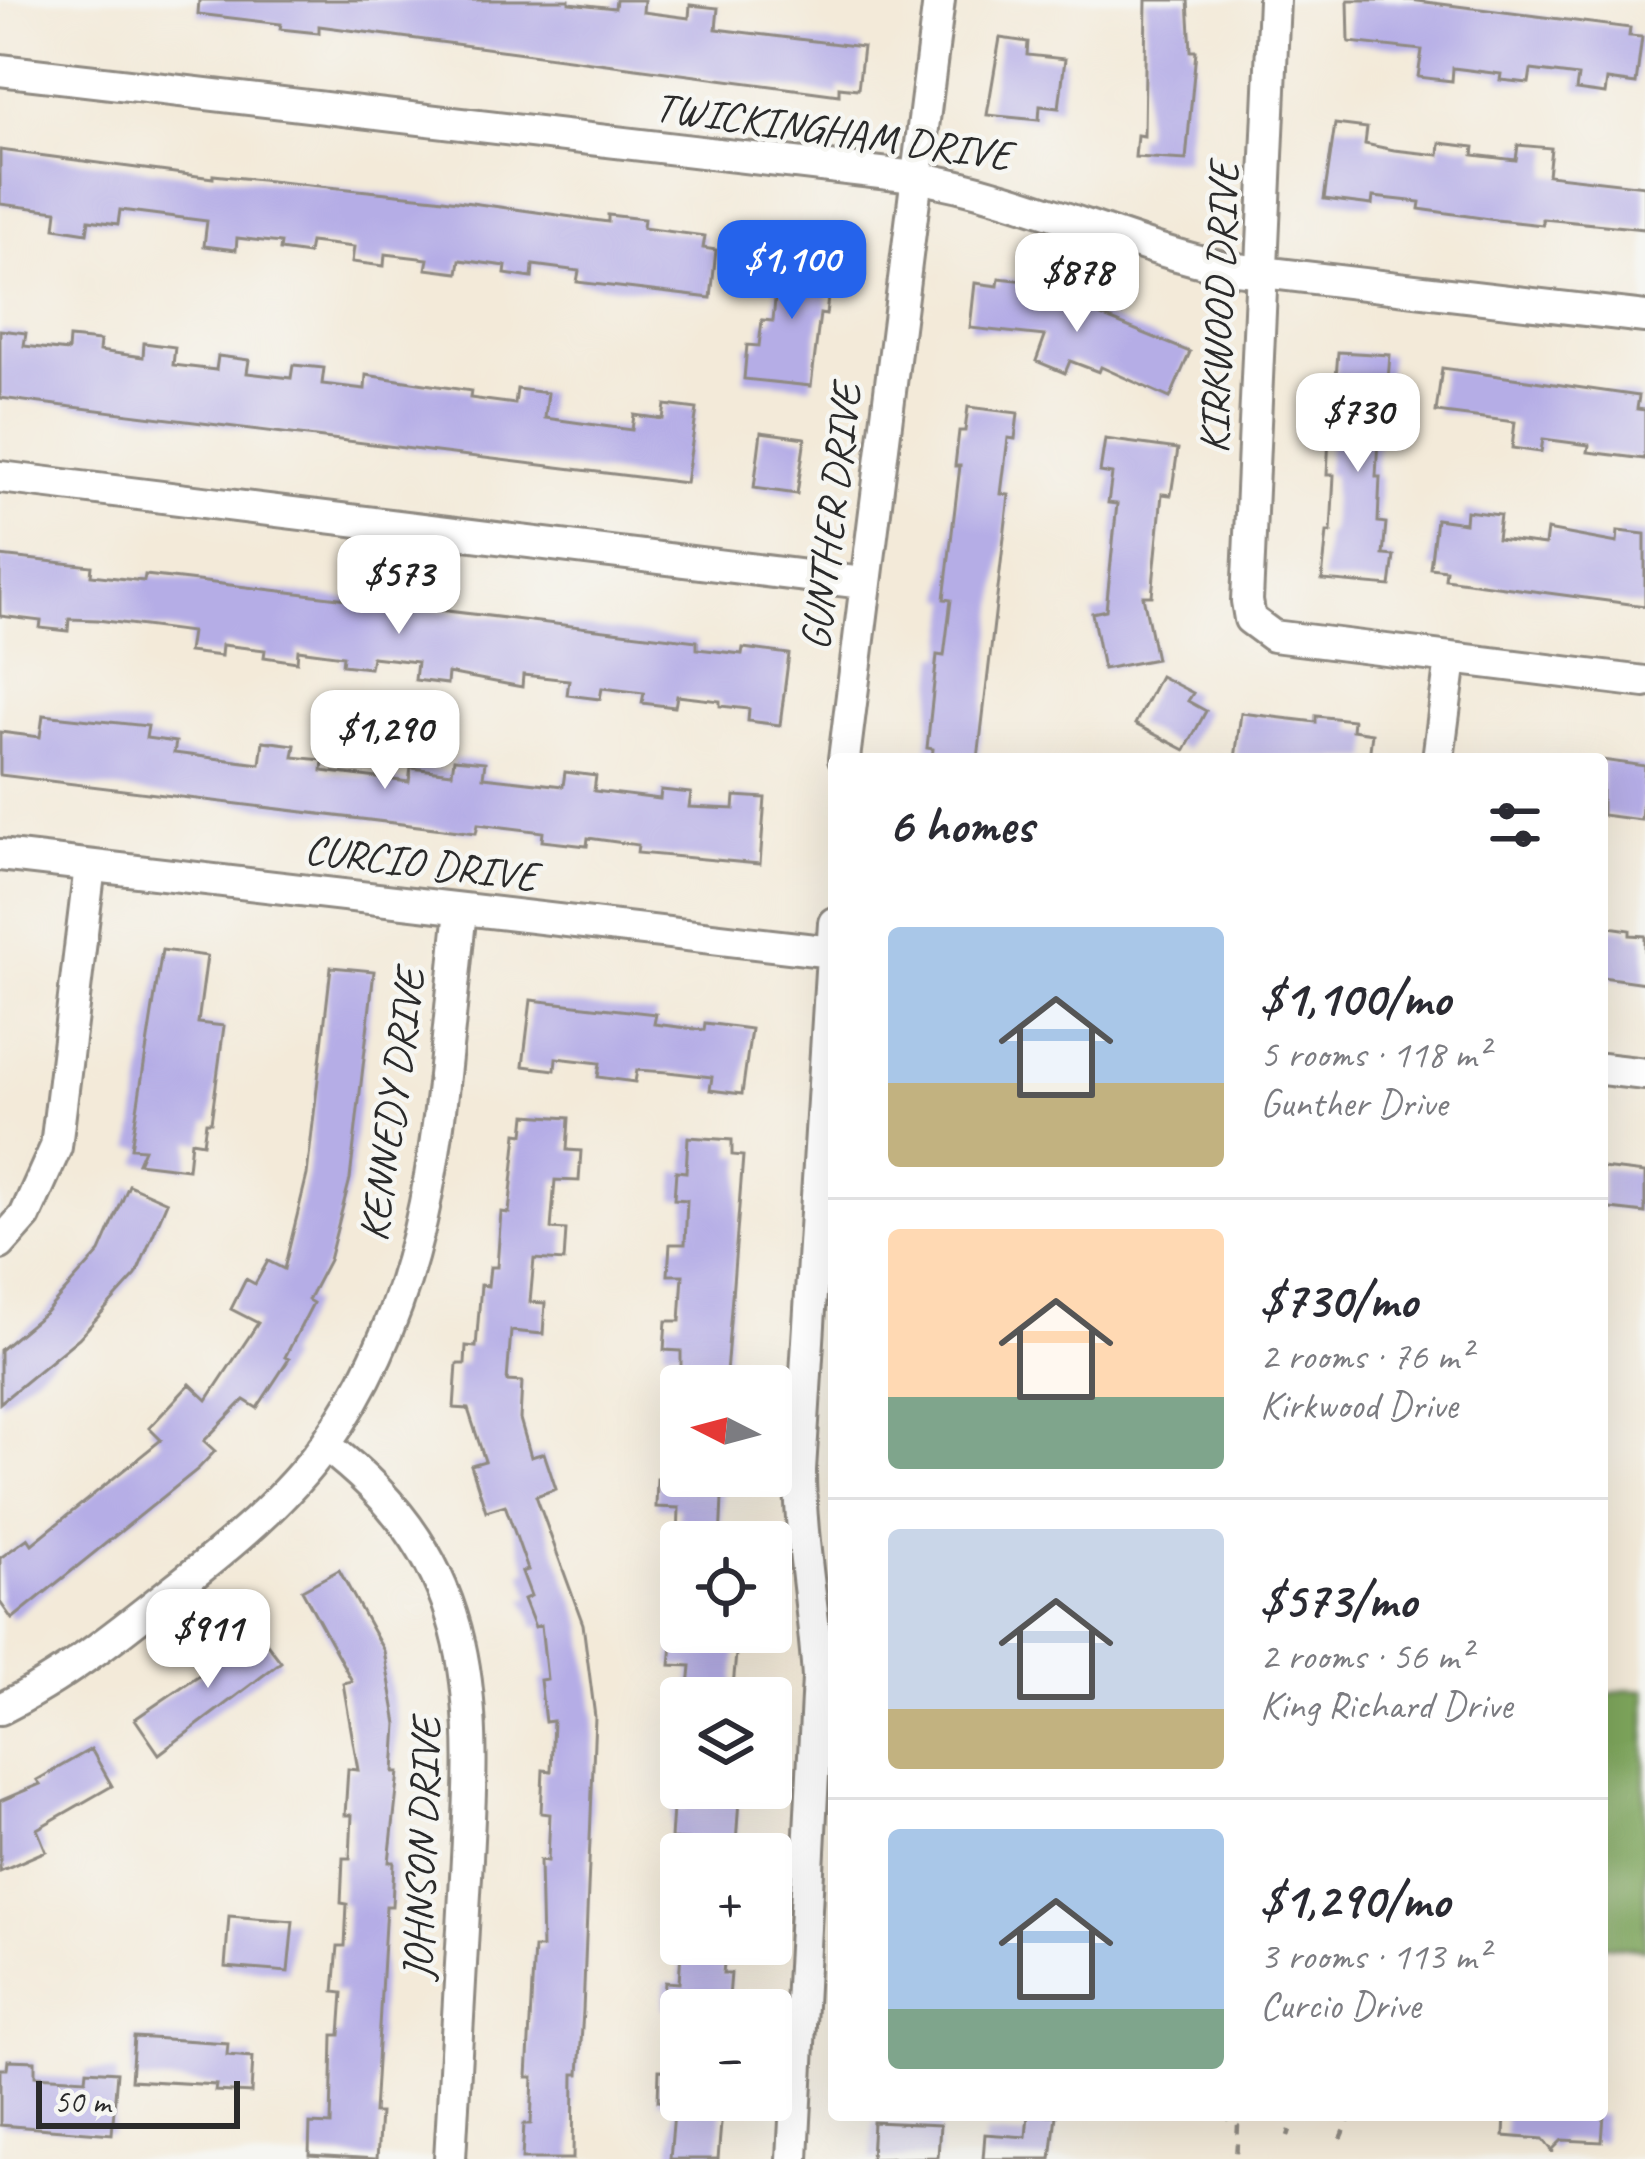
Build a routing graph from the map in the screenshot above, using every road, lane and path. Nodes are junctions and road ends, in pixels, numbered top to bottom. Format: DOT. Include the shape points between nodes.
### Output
graph roads {
  1 [pos="939,0"];
  2 [pos="1274,0"];
  3 [pos="0,70"];
  4 [pos="915,177"];
  5 [pos="1262,271"];
  6 [pos="1645,317"];
  7 [pos="0,477"];
  8 [pos="863,583"];
  9 [pos="1450,659"];
  10 [pos="1645,682"];
  11 [pos="845,753"];
  12 [pos="1439,753"];
  13 [pos="0,855"];
  14 [pos="90,866"];
  15 [pos="461,911"];
  16 [pos="828,938"];
  17 [pos="828,1019"];
  18 [pos="1608,1070"];
  19 [pos="1645,1074"];
  20 [pos="0,1244"];
  21 [pos="325,1445"];
  22 [pos="0,1709"];
  23 [pos="1231,2121"];
  24 [pos="1349,2121"];
  25 [pos="1341,2140"];
  26 [pos="451,2159"];
  27 [pos="793,2159"];
  28 [pos="1236,2159"];
  1 -- 4 [label="street, GUNTHER DRIVE"];
  2 -- 5 [label="street, KIRKWOOD DRIVE"];
  3 -- 4 [label="street, TWICKINGHAM DRIVE"];
  4 -- 5 [label="street, TWICKINGHAM DRIVE" via="999,194 1193,261"];
  4 -- 8 [label="street, GUNTHER DRIVE"];
  5 -- 6 [label="street, TWICKINGHAM DRIVE"];
  5 -- 9 [label="street, KIRKWOOD DRIVE" via="1250,619 1274,636"];
  7 -- 8 [label="street"];
  8 -- 11 [label="street, GUNTHER DRIVE"];
  9 -- 10 [label="street"];
  9 -- 12 [label="street"];
  13 -- 14 [label="street, CURCIO DRIVE"];
  14 -- 15 [label="street, CURCIO DRIVE"];
  14 -- 20 [label="street" via="56,1148 25,1216"];
  15 -- 16 [label="street, CURCIO DRIVE"];
  15 -- 21 [label="street, KENNEDY DRIVE" via="425,1217 374,1364"];
  17 -- 27 [label="street" via="800,1470 818,1678"];
  18 -- 19 [label="street"];
  21 -- 22 [label="street, KENNEDY DRIVE" via="193,1575 37,1691"];
  21 -- 26 [label="street, JOHNSON DRIVE" via="385,1496 422,1544 462,1652 473,1741"];
  23 -- 28 [label="path" via="1238,2126"];
  24 -- 25 [label="path"];
}
